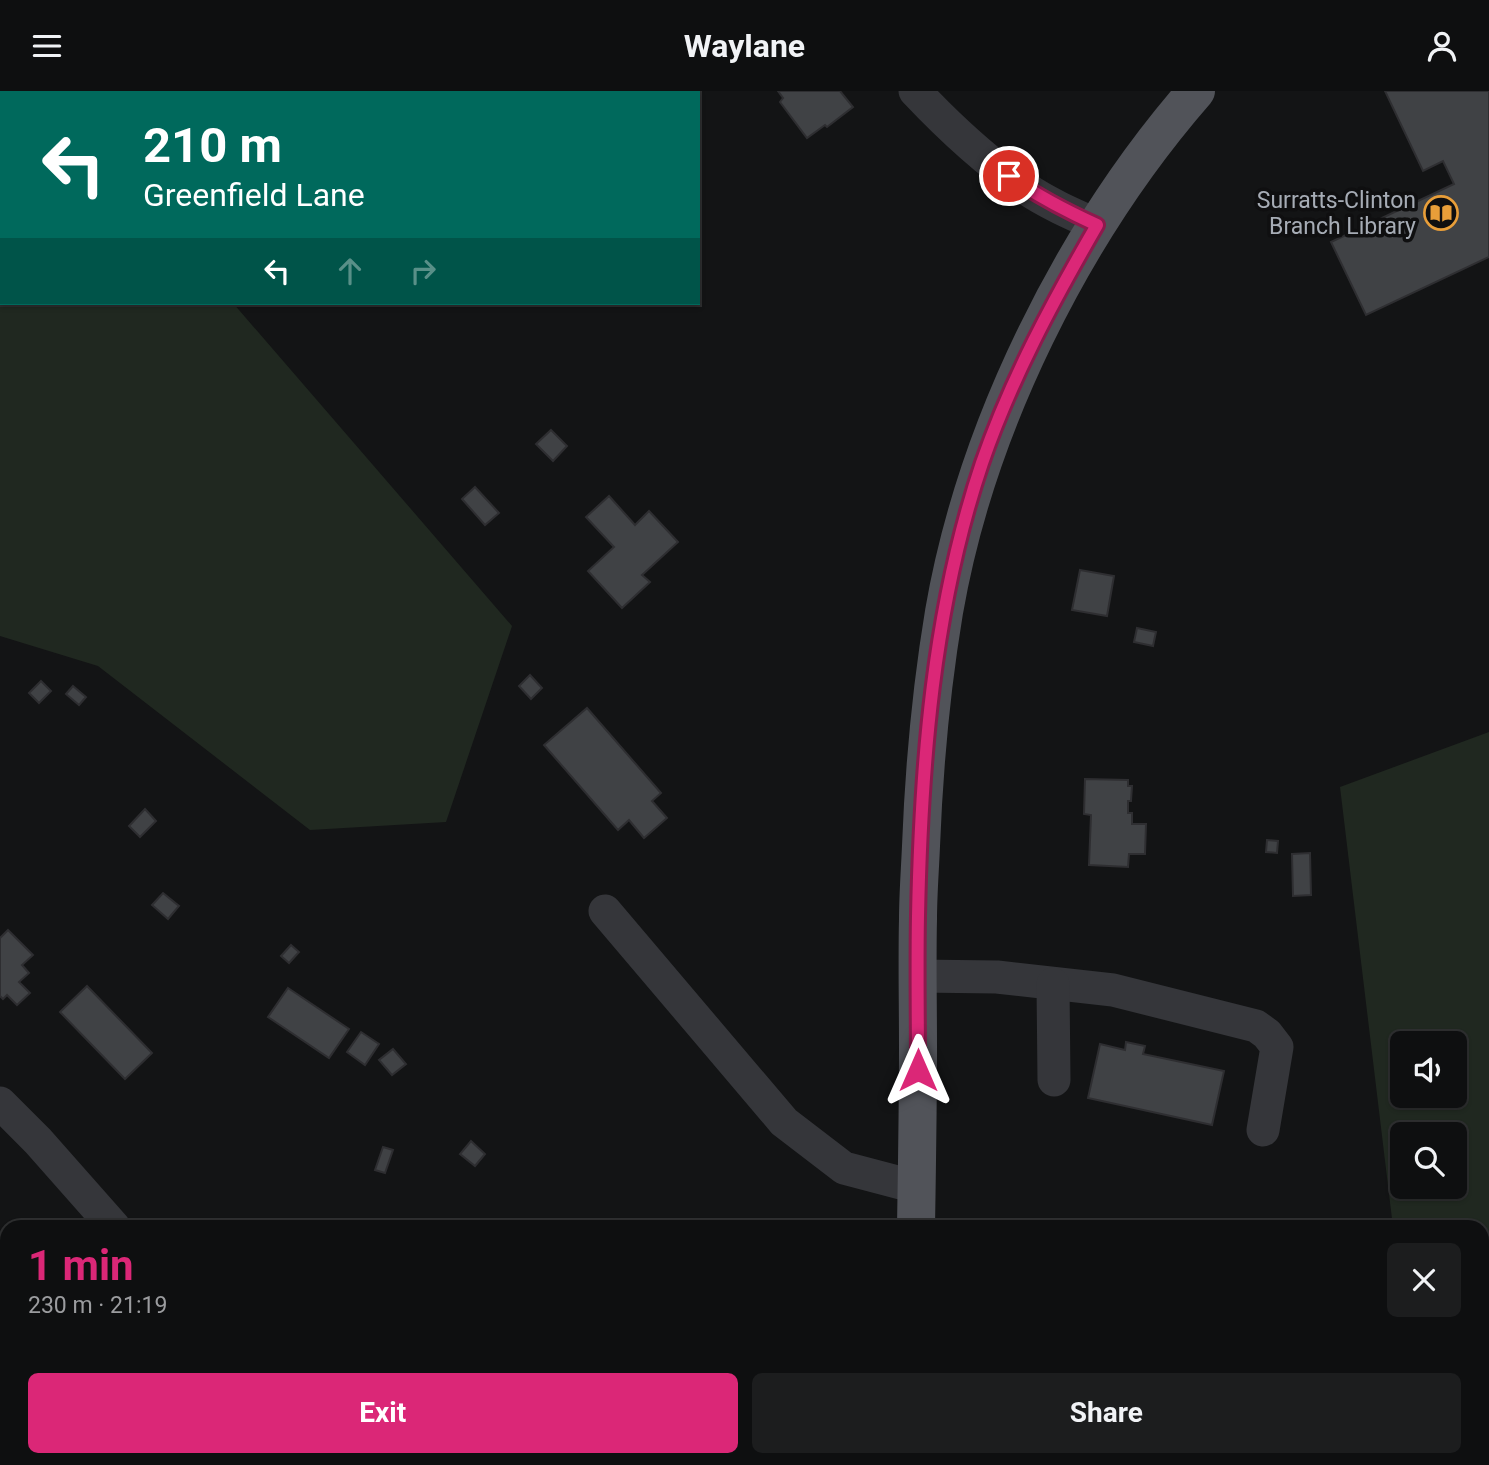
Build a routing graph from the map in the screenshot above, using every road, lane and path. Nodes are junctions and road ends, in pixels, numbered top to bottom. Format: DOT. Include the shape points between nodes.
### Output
graph roads {
  1 [pos="915,91"];
  2 [pos="1196,91"];
  3 [pos="1097,225"];
  4 [pos="605,911"];
  5 [pos="918,976"];
  6 [pos="1053,983"];
  7 [pos="1055,1080"];
  8 [pos="0,1103"];
  9 [pos="1263,1130"];
  10 [pos="916,1187"];
  11 [pos="108,1220"];
  12 [pos="916,1220"];
  1 -- 3 [label="street" via="992,164 1058,207"];
  2 -- 3 [label="main road" via="1141,159"];
  3 -- 5 [label="main road" via="1063,283 1004,405 960,540 944,611 928,724"];
  4 -- 10 [label="street" via="783,1122 844,1168"];
  5 -- 6 [label="street"];
  5 -- 10 [label="main road"];
  6 -- 7 [label="street"];
  6 -- 9 [label="street" via="1113,990 1256,1026 1277,1047"];
  8 -- 11 [label="street"];
  10 -- 12 [label="main road"];
}
